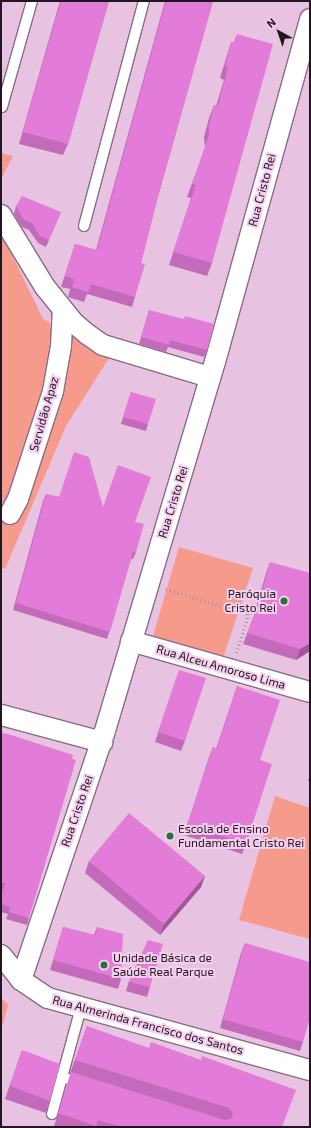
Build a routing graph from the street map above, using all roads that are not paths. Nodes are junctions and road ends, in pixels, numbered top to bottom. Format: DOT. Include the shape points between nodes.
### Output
graph roads {
  1 [pos="32,1"];
  2 [pos="144,1"];
  3 [pos="310,18"];
  4 [pos="2,107"];
  5 [pos="1,215"];
  6 [pos="84,226"];
  7 [pos="63,310"];
  8 [pos="210,377"];
  9 [pos="10,514"];
  10 [pos="131,641"];
  11 [pos="310,692"];
  12 [pos="1,715"];
  13 [pos="102,742"];
  14 [pos="1,955"];
  15 [pos="21,980"];
  16 [pos="81,1007"];
  17 [pos="310,1070"];
  18 [pos="62,1076"];
  19 [pos="91,1086"];
  20 [pos="52,1114"];
  1 -- 4 [label="lane"];
  2 -- 6 [label="lane"];
  3 -- 8 [label="street, Rua Cristo Rei"];
  5 -- 7 [label="street" via="45,287"];
  7 -- 8 [label="street" via="78,326 103,345"];
  7 -- 9 [label="street, Servidão Apaz" via="61,346 53,390 18,499"];
  8 -- 10 [label="street, Rua Cristo Rei"];
  10 -- 11 [label="street, Rua Alceu Amoroso Lima"];
  10 -- 13 [label="street, Rua Cristo Rei"];
  12 -- 13 [label="street"];
  13 -- 15 [label="street, Rua Cristo Rei"];
  14 -- 15 [label="street, Rua Almerinda Francisco dos Santos"];
  15 -- 16 [label="street, Rua Almerinda Francisco dos Santos" via="48,998"];
  16 -- 17 [label="street, Rua Almerinda Francisco dos Santos"];
  16 -- 18 [label="lane"];
  18 -- 19 [label="lane"];
  18 -- 20 [label="lane"];
}
